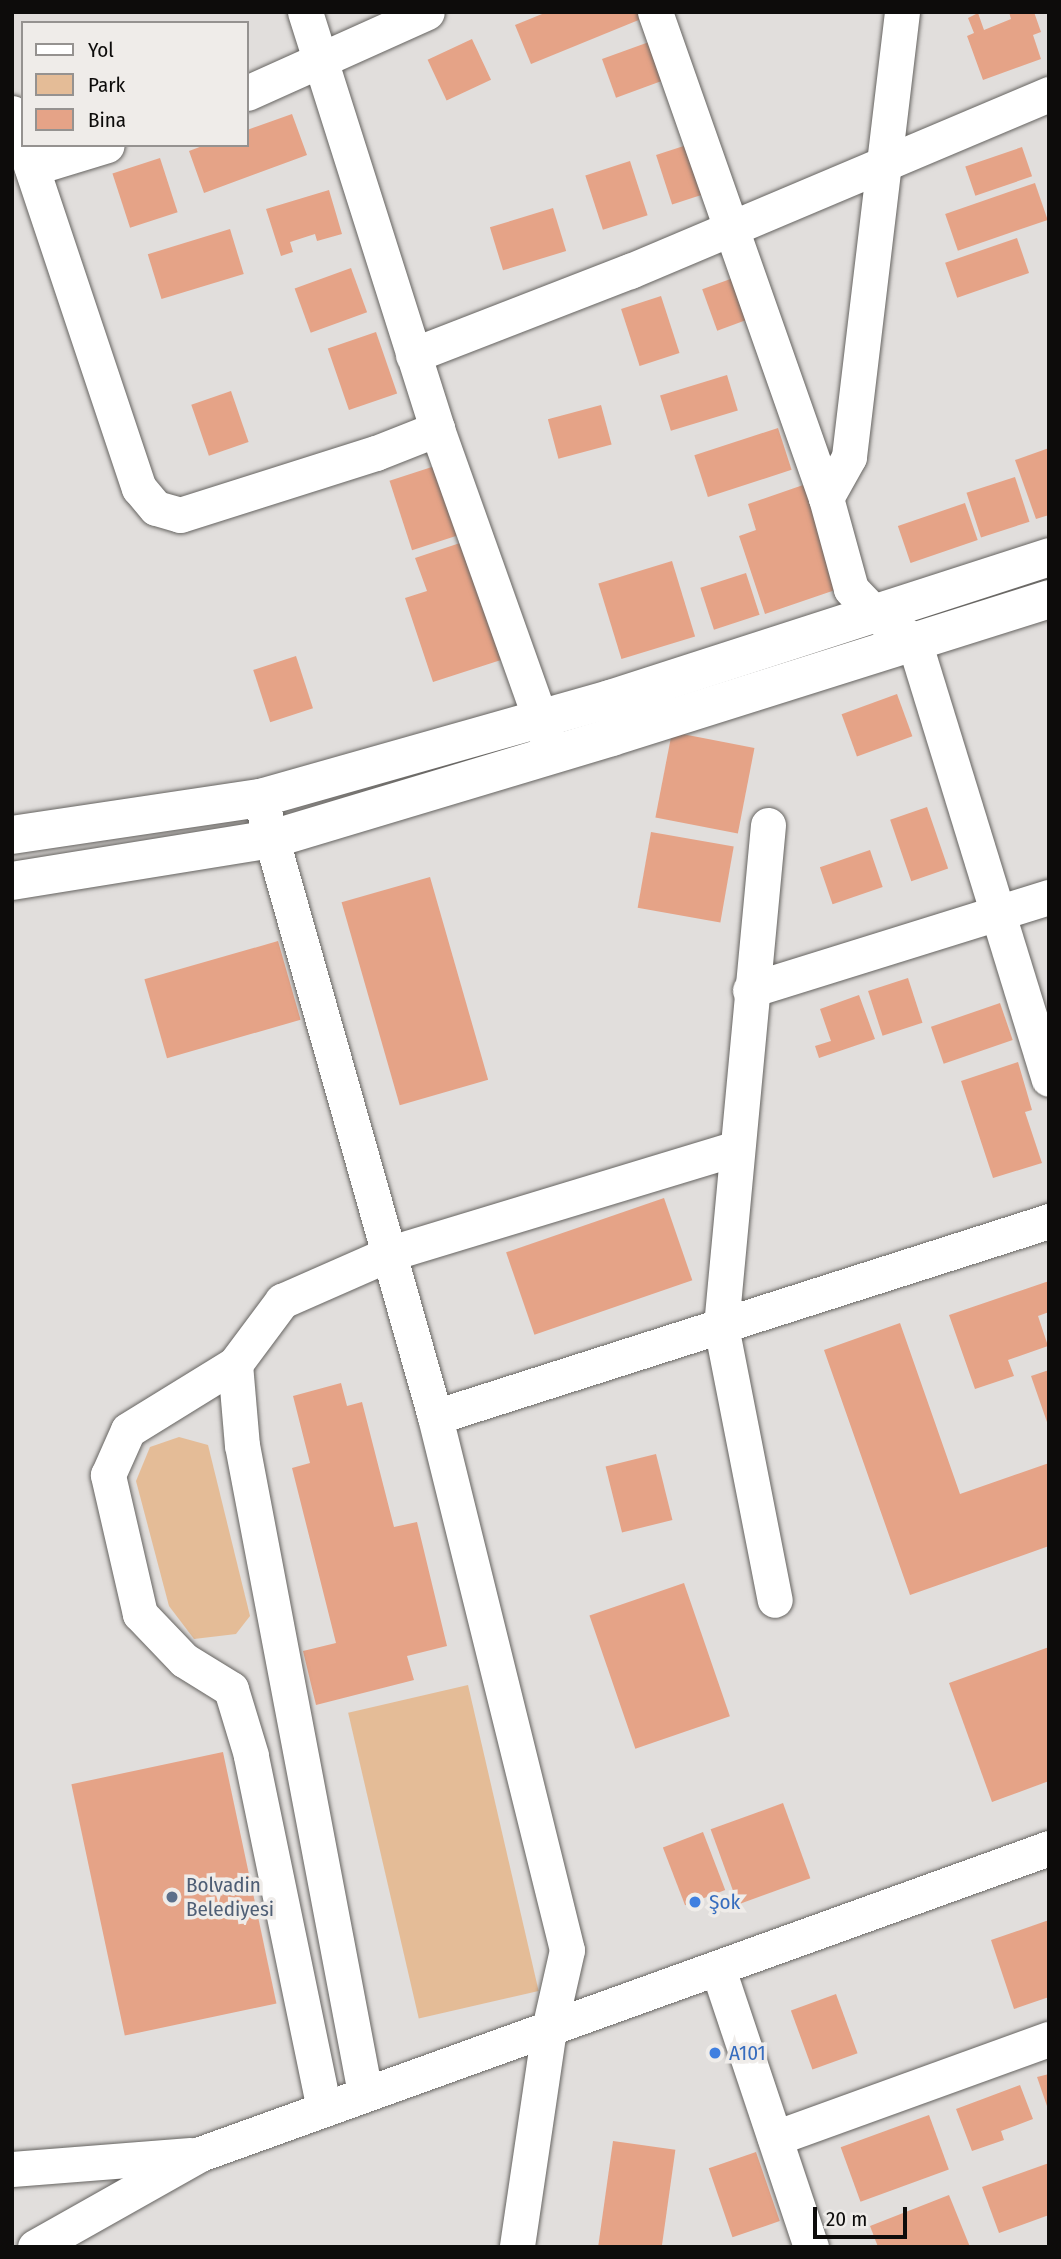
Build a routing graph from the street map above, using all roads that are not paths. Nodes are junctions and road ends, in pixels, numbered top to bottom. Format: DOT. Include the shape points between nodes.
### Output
graph roads {
  1 [pos="305,12"];
  2 [pos="427,12"];
  3 [pos="655,12"];
  4 [pos="902,12"];
  5 [pos="321,60"];
  6 [pos="248,93"];
  7 [pos="1049,94"];
  8 [pos="12,113"];
  9 [pos="21,138"];
  10 [pos="84,147"];
  11 [pos="26,152"];
  12 [pos="888,159"];
  13 [pos="730,225"];
  14 [pos="413,355"];
  15 [pos="437,429"];
  16 [pos="826,498"];
  17 [pos="1049,557"];
  18 [pos="1049,598"];
  19 [pos="876,615"];
  20 [pos="914,641"];
  21 [pos="543,719"];
  22 [pos="552,756"];
  23 [pos="260,798"];
  24 [pos="768,825"];
  25 [pos="12,835"];
  26 [pos="272,839"];
  27 [pos="12,881"];
  28 [pos="1049,897"];
  29 [pos="997,913"];
  30 [pos="750,990"];
  31 [pos="1049,1079"];
  32 [pos="736,1148"];
  33 [pos="1049,1221"];
  34 [pos="391,1253"];
  35 [pos="720,1326"];
  36 [pos="235,1364"];
  37 [pos="435,1417"];
  38 [pos="775,1600"];
  39 [pos="1049,1848"];
  40 [pos="718,1969"];
  41 [pos="549,2029"];
  42 [pos="1049,2039"];
  43 [pos="365,2093"];
  44 [pos="324,2109"];
  45 [pos="775,2138"];
  46 [pos="200,2154"];
  47 [pos="12,2169"];
  48 [pos="35,2247"];
  49 [pos="517,2247"];
  50 [pos="811,2247"];
  1 -- 5 [label="street"];
  2 -- 5 [label="street"];
  3 -- 13 [label="street"];
  4 -- 12 [label="street"];
  5 -- 6 [label="street"];
  5 -- 14 [label="street"];
  7 -- 12 [label="street"];
  8 -- 9 [label="street"];
  10 -- 11 [label="street"];
  11 -- 15 [label="street" via="139,488 156,508 180,515"];
  12 -- 13 [label="street"];
  12 -- 16 [label="street" via="849,457"];
  13 -- 14 [label="street" via="630,271"];
  13 -- 16 [label="street"];
  14 -- 15 [label="street"];
  15 -- 21 [label="street"];
  16 -- 19 [label="street" via="851,589"];
  17 -- 19 [label="main road"];
  18 -- 20 [label="main road"];
  19 -- 20 [label="street"];
  19 -- 21 [label="main road"];
  20 -- 22 [label="main road"];
  20 -- 29 [label="street"];
  21 -- 22 [label="street"];
  21 -- 23 [label="main road"];
  22 -- 26 [label="main road"];
  23 -- 25 [label="main road"];
  23 -- 26 [label="street"];
  24 -- 30 [label="street"];
  26 -- 27 [label="main road"];
  26 -- 34 [label="street"];
  28 -- 29 [label="street"];
  29 -- 30 [label="street"];
  29 -- 31 [label="street"];
  30 -- 32 [label="street"];
  32 -- 34 [label="street"];
  32 -- 35 [label="street"];
  33 -- 35 [label="street"];
  34 -- 36 [label="street" via="282,1301"];
  34 -- 37 [label="street"];
  35 -- 37 [label="street"];
  35 -- 38 [label="street"];
  36 -- 43 [label="street" via="242,1445"];
  36 -- 44 [label="street" via="128,1430 108,1475 140,1614 184,1660 231,1689 251,1755"];
  37 -- 41 [label="street" via="567,1950"];
  39 -- 40 [label="street"];
  40 -- 41 [label="street"];
  40 -- 45 [label="street"];
  41 -- 43 [label="street"];
  41 -- 49 [label="street"];
  42 -- 45 [label="street"];
  43 -- 44 [label="street"];
  44 -- 46 [label="street"];
  45 -- 50 [label="street"];
  46 -- 47 [label="street"];
  46 -- 48 [label="street"];
}
